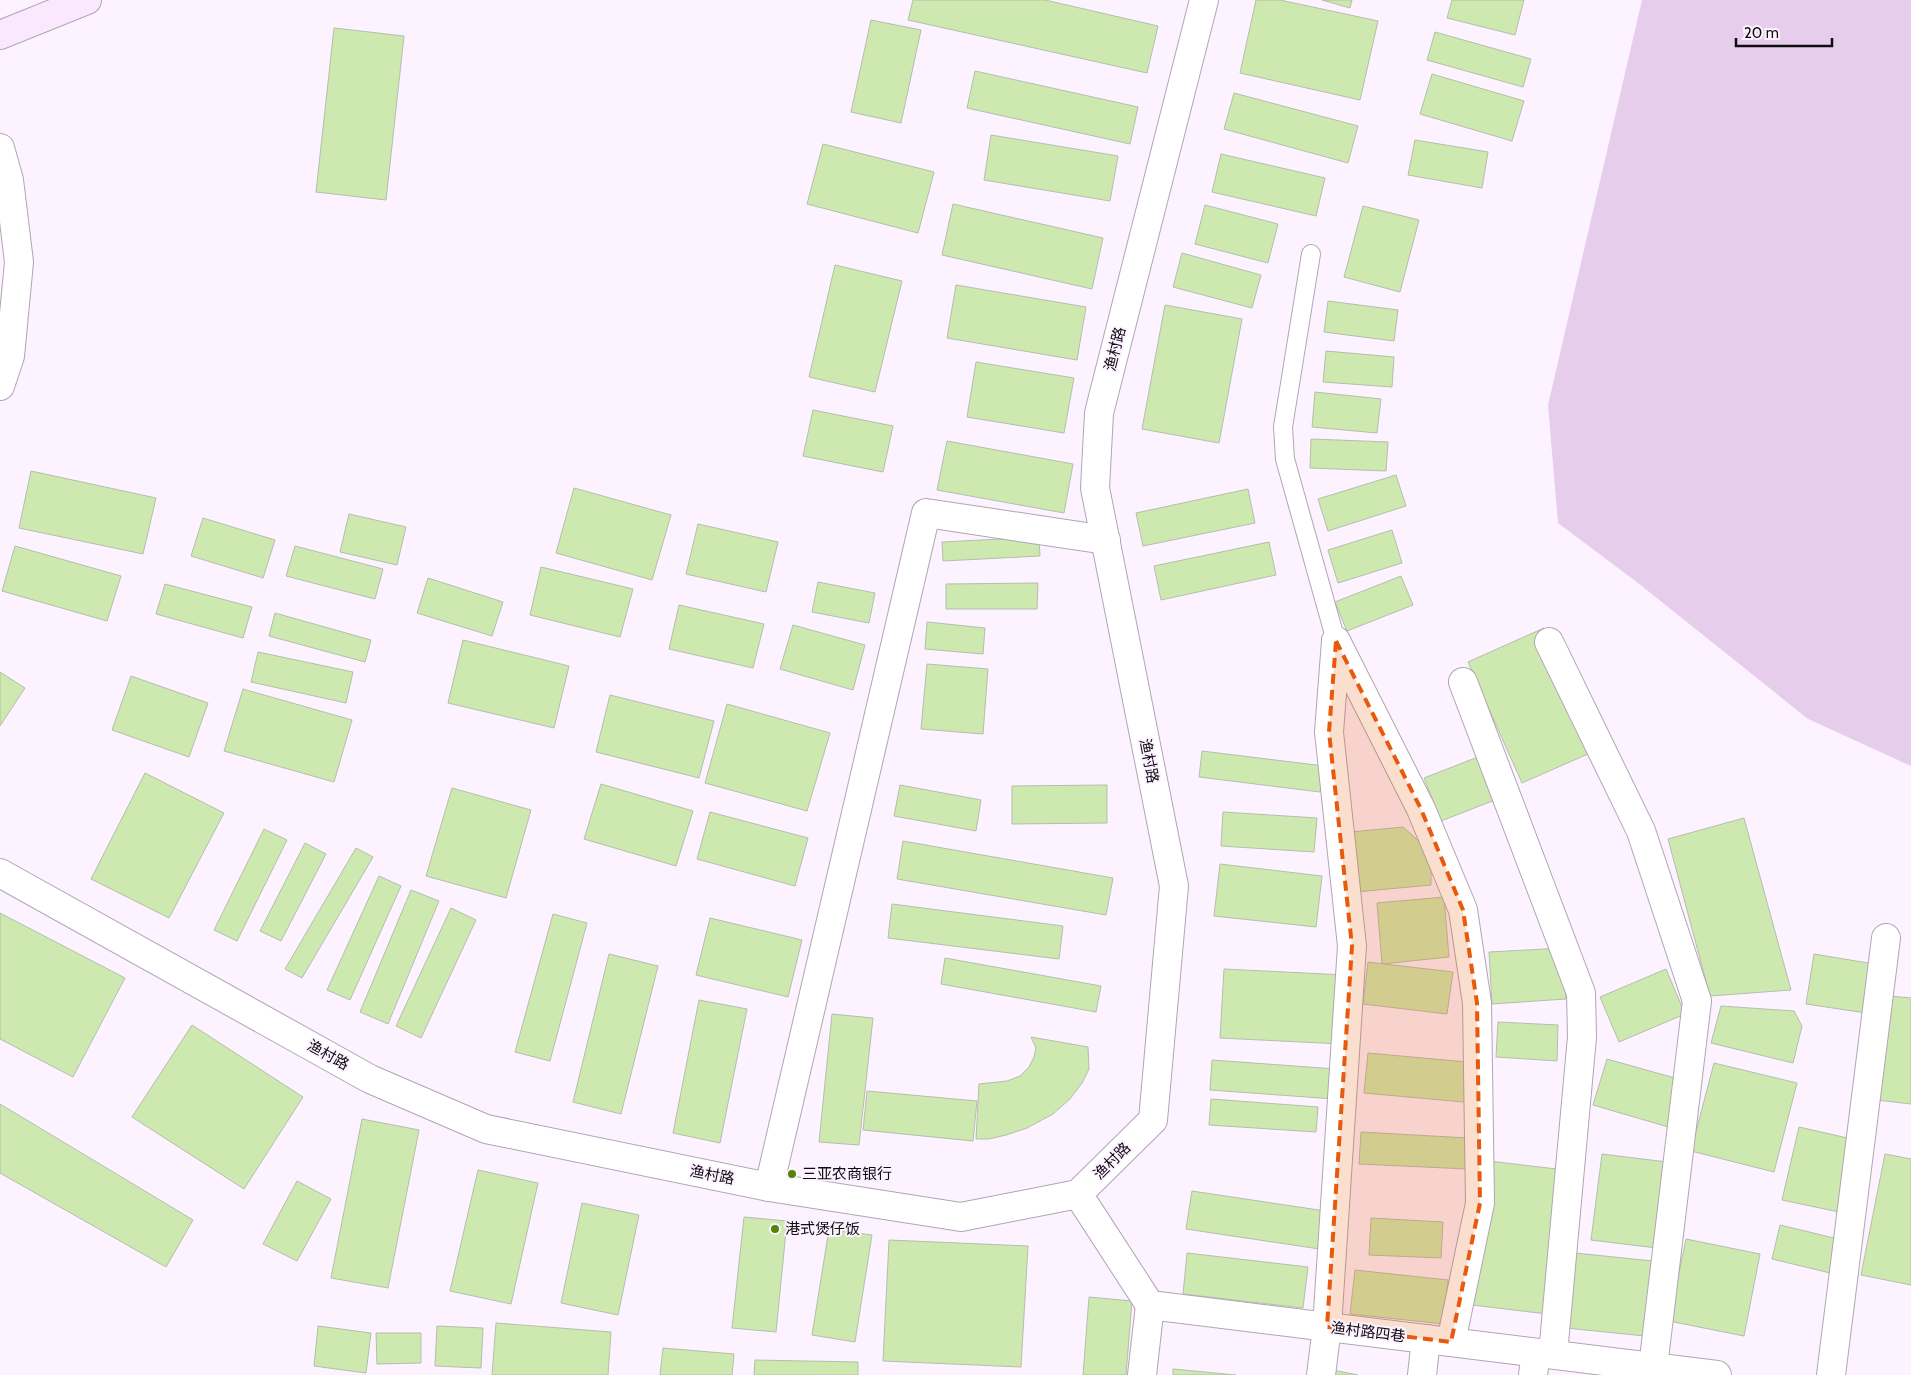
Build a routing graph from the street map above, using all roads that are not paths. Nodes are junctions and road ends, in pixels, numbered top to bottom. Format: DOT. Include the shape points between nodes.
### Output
graph roads {
  1 [pos="87,0"];
  2 [pos="1204,0"];
  3 [pos="0,35"];
  4 [pos="0,148"];
  5 [pos="1311,254"];
  6 [pos="0,386"];
  7 [pos="1106,540"];
  8 [pos="1336,641"];
  9 [pos="1549,642"];
  10 [pos="1463,682"];
  11 [pos="0,873"];
  12 [pos="1886,938"];
  13 [pos="769,1186"];
  14 [pos="1078,1194"];
  15 [pos="1150,1305"];
  16 [pos="1327,1327"];
  17 [pos="1438,1340"];
  18 [pos="1541,1361"];
  19 [pos="1642,1369"];
  20 [pos="1142,1375"];
  21 [pos="1321,1375"];
  22 [pos="1422,1375"];
  23 [pos="1716,1375"];
  24 [pos="1831,1375"];
  1 -- 3 [label="main road"];
  2 -- 7 [label="street, 渔村路" via="1099,413 1095,488"];
  4 -- 6 [label="street" via="10,180 19,262 10,356"];
  5 -- 8 [label="lane" via="1282,427 1285,459"];
  7 -- 13 [label="street" via="926,513"];
  7 -- 14 [label="street, 渔村路" via="1174,886 1153,1120"];
  8 -- 16 [label="street" via="1329,732 1352,946"];
  8 -- 17 [label="street" via="1421,809 1463,910 1477,1003 1480,1203"];
  9 -- 19 [label="street" via="1641,831 1697,1001"];
  10 -- 18 [label="street" via="1581,993 1582,1037"];
  11 -- 13 [label="street, 渔村路" via="370,1079 486,1129"];
  12 -- 24 [label="street"];
  13 -- 14 [label="street, 渔村路" via="961,1217"];
  14 -- 15 [label="street"];
  15 -- 16 [label="street, 渔村路四巷"];
  15 -- 20 [label="street"];
  16 -- 17 [label="street, 渔村路四巷"];
  16 -- 21 [label="street"];
  17 -- 18 [label="street, 渔村路四巷"];
  17 -- 22 [label="street"];
  18 -- 19 [label="street, 渔村路四巷"];
  19 -- 23 [label="street, 渔村路四巷"];
}
